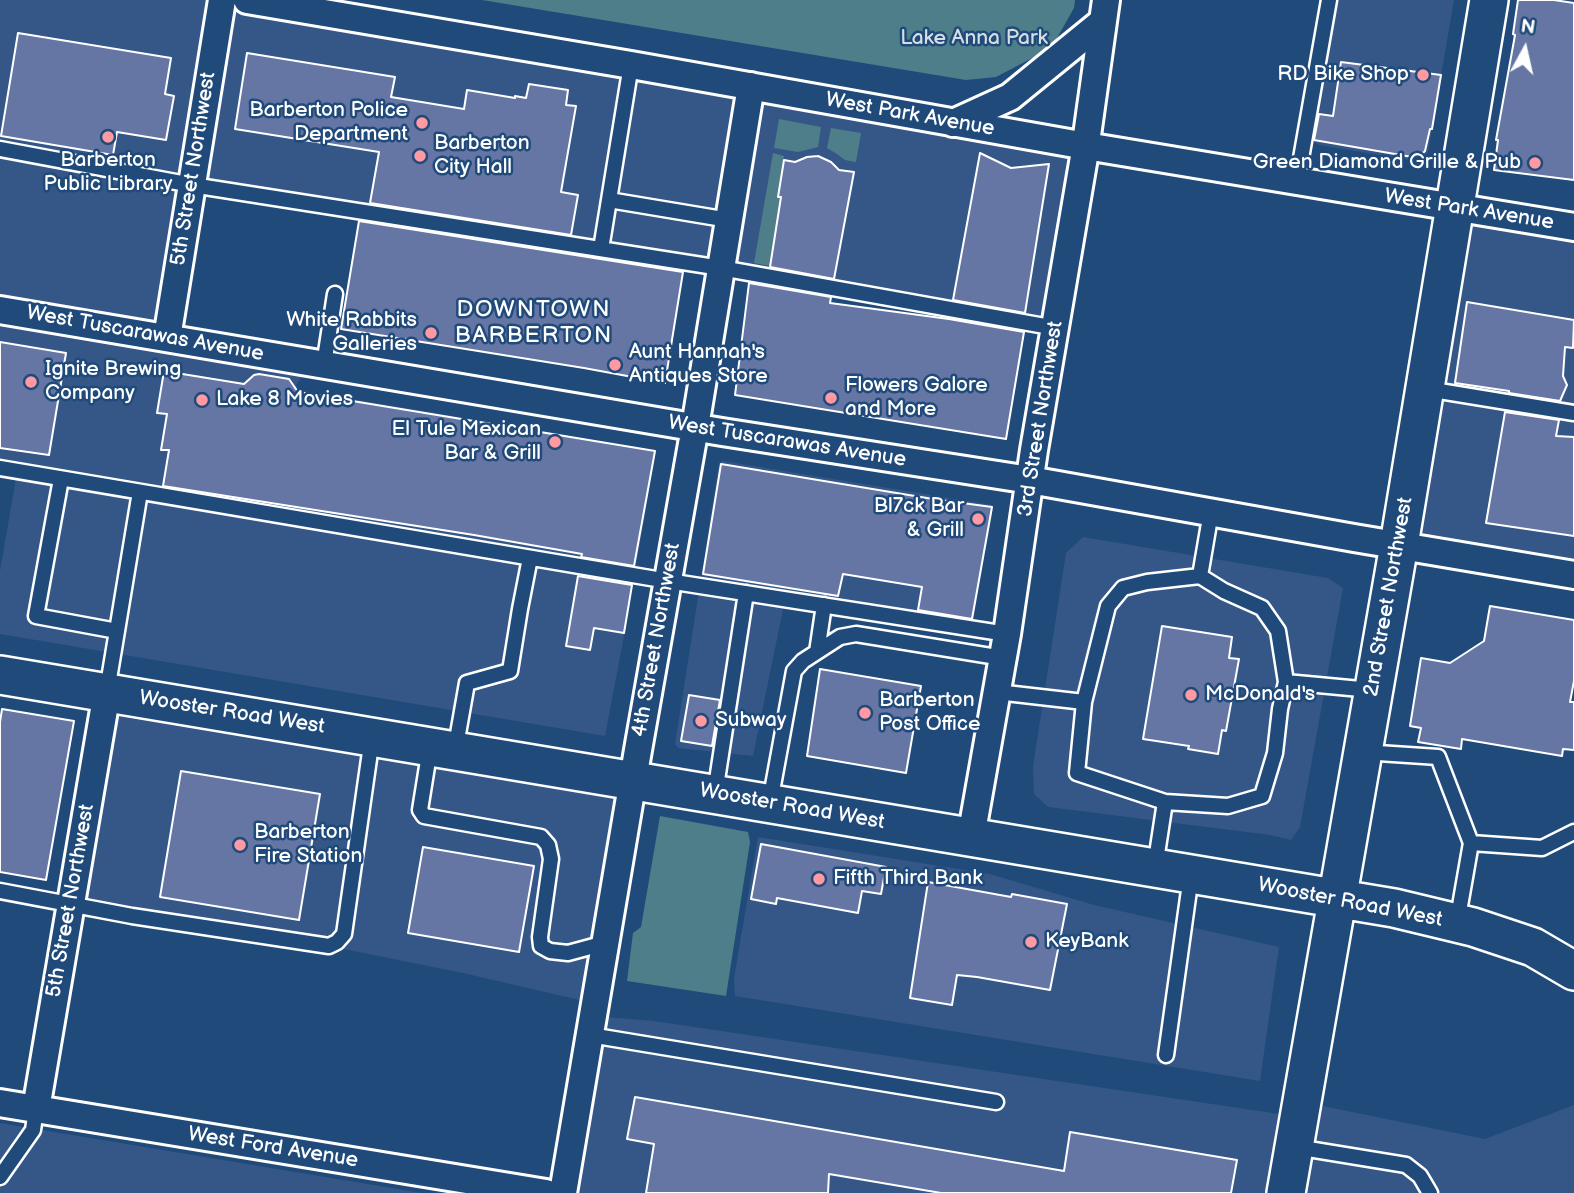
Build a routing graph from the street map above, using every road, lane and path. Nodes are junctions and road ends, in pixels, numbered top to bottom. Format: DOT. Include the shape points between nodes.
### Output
graph roads {
  1 [pos="222,0"];
  2 [pos="247,0"];
  3 [pos="1329,0"];
  4 [pos="1489,0"];
  5 [pos="1104,11"];
  6 [pos="631,65"];
  7 [pos="751,86"];
  8 [pos="953,122"];
  9 [pos="1086,146"];
  10 [pos="0,149"];
  11 [pos="1297,181"];
  12 [pos="192,185"];
  13 [pos="609,200"];
  14 [pos="1455,208"];
  15 [pos="729,220"];
  16 [pos="1574,227"];
  17 [pos="601,249"];
  18 [pos="721,268"];
  19 [pos="335,294"];
  20 [pos="0,310"];
  21 [pos="1056,328"];
  22 [pos="167,338"];
  23 [pos="324,365"];
  24 [pos="1425,389"];
  25 [pos="1573,410"];
  26 [pos="695,427"];
  27 [pos="0,468"];
  28 [pos="61,479"];
  29 [pos="1030,480"];
  30 [pos="140,492"];
  31 [pos="1211,512"];
  32 [pos="1399,545"];
  33 [pos="530,558"];
  34 [pos="1574,575"];
  35 [pos="1200,576"];
  36 [pos="668,581"];
  37 [pos="746,593"];
  38 [pos="824,605"];
  39 [pos="117,631"];
  40 [pos="1005,646"];
  41 [pos="817,653"];
  42 [pos="0,675"];
  43 [pos="1286,682"];
  44 [pos="1373,690"];
  45 [pos="107,692"];
  46 [pos="997,692"];
  47 [pos="1084,702"];
  48 [pos="373,737"];
  49 [pos="442,749"];
  50 [pos="1362,752"];
  51 [pos="632,780"];
  52 [pos="715,794"];
  53 [pos="1165,802"];
  54 [pos="769,804"];
  55 [pos="1574,832"];
  56 [pos="971,837"];
  57 [pos="1471,843"];
  58 [pos="1155,869"];
  59 [pos="1191,874"];
  60 [pos="0,891"];
  61 [pos="1336,899"];
  62 [pos="71,903"];
  63 [pos="1457,923"];
  64 [pos="605,943"];
  65 [pos="1574,971"];
  66 [pos="590,1035"];
  67 [pos="1166,1055"];
  68 [pos="996,1102"];
  69 [pos="0,1103"];
  70 [pos="36,1109"];
  71 [pos="1294,1146"];
  72 [pos="0,1177"];
  73 [pos="546,1193"];
  74 [pos="563,1193"];
  75 [pos="1286,1193"];
  76 [pos="1430,1193"];
  1 -- 12 [label="street, 5th Street Northwest"];
  2 -- 6 [label="street, West Park Avenue"];
  3 -- 11 [label="lane"];
  4 -- 14 [label="main road, 2nd Street Northwest"];
  5 -- 8 [label="street" via="1073,47 1010,97"];
  5 -- 9 [label="street, 3rd Street Northwest"];
  6 -- 7 [label="street, West Park Avenue"];
  6 -- 13 [label="lane"];
  7 -- 8 [label="street, West Park Avenue"];
  7 -- 15 [label="street, 4th Street Northwest"];
  8 -- 9 [label="street, West Park Avenue"];
  9 -- 11 [label="street, West Park Avenue"];
  9 -- 21 [label="street, 3rd Street Northwest"];
  10 -- 12 [label="lane"];
  11 -- 14 [label="street, West Park Avenue"];
  12 -- 17 [label="lane"];
  12 -- 22 [label="street, 5th Street Northwest"];
  13 -- 15 [label="lane"];
  13 -- 17 [label="lane"];
  14 -- 16 [label="street, West Park Avenue"];
  14 -- 24 [label="main road, 2nd Street Northwest"];
  15 -- 18 [label="street, 4th Street Northwest"];
  17 -- 18 [label="lane"];
  18 -- 21 [label="lane"];
  18 -- 26 [label="street, 4th Street Northwest"];
  19 -- 23 [label="lane"];
  20 -- 22 [label="street, West Tuscarawas Avenue"];
  21 -- 29 [label="street, 3rd Street Northwest"];
  22 -- 23 [label="street, West Tuscarawas Avenue"];
  23 -- 26 [label="street, West Tuscarawas Avenue"];
  24 -- 25 [label="lane"];
  24 -- 32 [label="main road, 2nd Street Northwest"];
  26 -- 29 [label="street, West Tuscarawas Avenue"];
  26 -- 36 [label="street, 4th Street Northwest"];
  27 -- 28 [label="lane"];
  28 -- 30 [label="lane"];
  28 -- 39 [label="lane" via="36,616"];
  29 -- 31 [label="street, West Tuscarawas Avenue"];
  29 -- 40 [label="street, 3rd Street Northwest"];
  30 -- 33 [label="lane"];
  30 -- 39 [label="lane"];
  31 -- 32 [label="street, West Tuscarawas Avenue"];
  31 -- 35 [label="lane"];
  32 -- 34 [label="street, West Tuscarawas Avenue"];
  32 -- 44 [label="main road, 2nd Street Northwest"];
  33 -- 36 [label="lane"];
  33 -- 49 [label="lane" via="510,671 467,683"];
  35 -- 43 [label="lane" via="1262,608 1278,631"];
  35 -- 47 [label="lane" via="1123,588 1108,606"];
  36 -- 37 [label="lane"];
  36 -- 51 [label="street, 4th Street Northwest"];
  37 -- 38 [label="lane"];
  37 -- 52 [label="lane"];
  38 -- 40 [label="lane"];
  38 -- 41 [label="lane"];
  39 -- 45 [label="lane"];
  40 -- 41 [label="lane" via="856,634 840,637"];
  40 -- 46 [label="street, 3rd Street Northwest"];
  41 -- 54 [label="lane" via="794,671"];
  42 -- 45 [label="main road, Wooster Road West"];
  43 -- 44 [label="lane"];
  43 -- 53 [label="lane" via="1275,753 1262,796 1228,806"];
  44 -- 50 [label="main road, 2nd Street Northwest"];
  45 -- 48 [label="main road, Wooster Road West"];
  45 -- 62 [label="street, 5th Street Northwest"];
  46 -- 47 [label="lane"];
  46 -- 56 [label="street, 3rd Street Northwest"];
  47 -- 53 [label="lane" via="1077,772"];
  48 -- 49 [label="main road, Wooster Road West"];
  48 -- 62 [label="lane" via="344,934 337,942 329,946"];
  49 -- 51 [label="main road, Wooster Road West"];
  49 -- 64 [label="lane" via="420,810 424,816 541,836 551,859 541,946 568,953"];
  50 -- 57 [label="lane" via="1438,757"];
  50 -- 61 [label="main road, 2nd Street Northwest"];
  51 -- 52 [label="main road, Wooster Road West"];
  51 -- 64 [label="street, 4th Street Northwest"];
  52 -- 54 [label="main road, Wooster Road West"];
  53 -- 58 [label="lane"];
  54 -- 56 [label="main road, Wooster Road West"];
  55 -- 57 [label="lane" via="1542,848"];
  56 -- 58 [label="main road, Wooster Road West"];
  57 -- 63 [label="lane"];
  58 -- 59 [label="main road, Wooster Road West"];
  59 -- 61 [label="main road, Wooster Road West"];
  59 -- 67 [label="lane"];
  60 -- 62 [label="lane"];
  61 -- 63 [label="main road, Wooster Road West"];
  61 -- 71 [label="main road, 2nd Street Northwest"];
  62 -- 70 [label="street, 5th Street Northwest"];
  63 -- 65 [label="main road, Wooster Road West" via="1533,947"];
  64 -- 66 [label="street, 4th Street Northwest"];
  66 -- 68 [label="lane"];
  66 -- 74 [label="street, 4th Street Northwest"];
  69 -- 70 [label="street, West Ford Avenue"];
  70 -- 72 [label="lane" via="33,1130"];
  70 -- 73 [label="street, West Ford Avenue"];
  71 -- 75 [label="main road, 2nd Street Northwest"];
  71 -- 76 [label="lane" via="1406,1165"];
}
